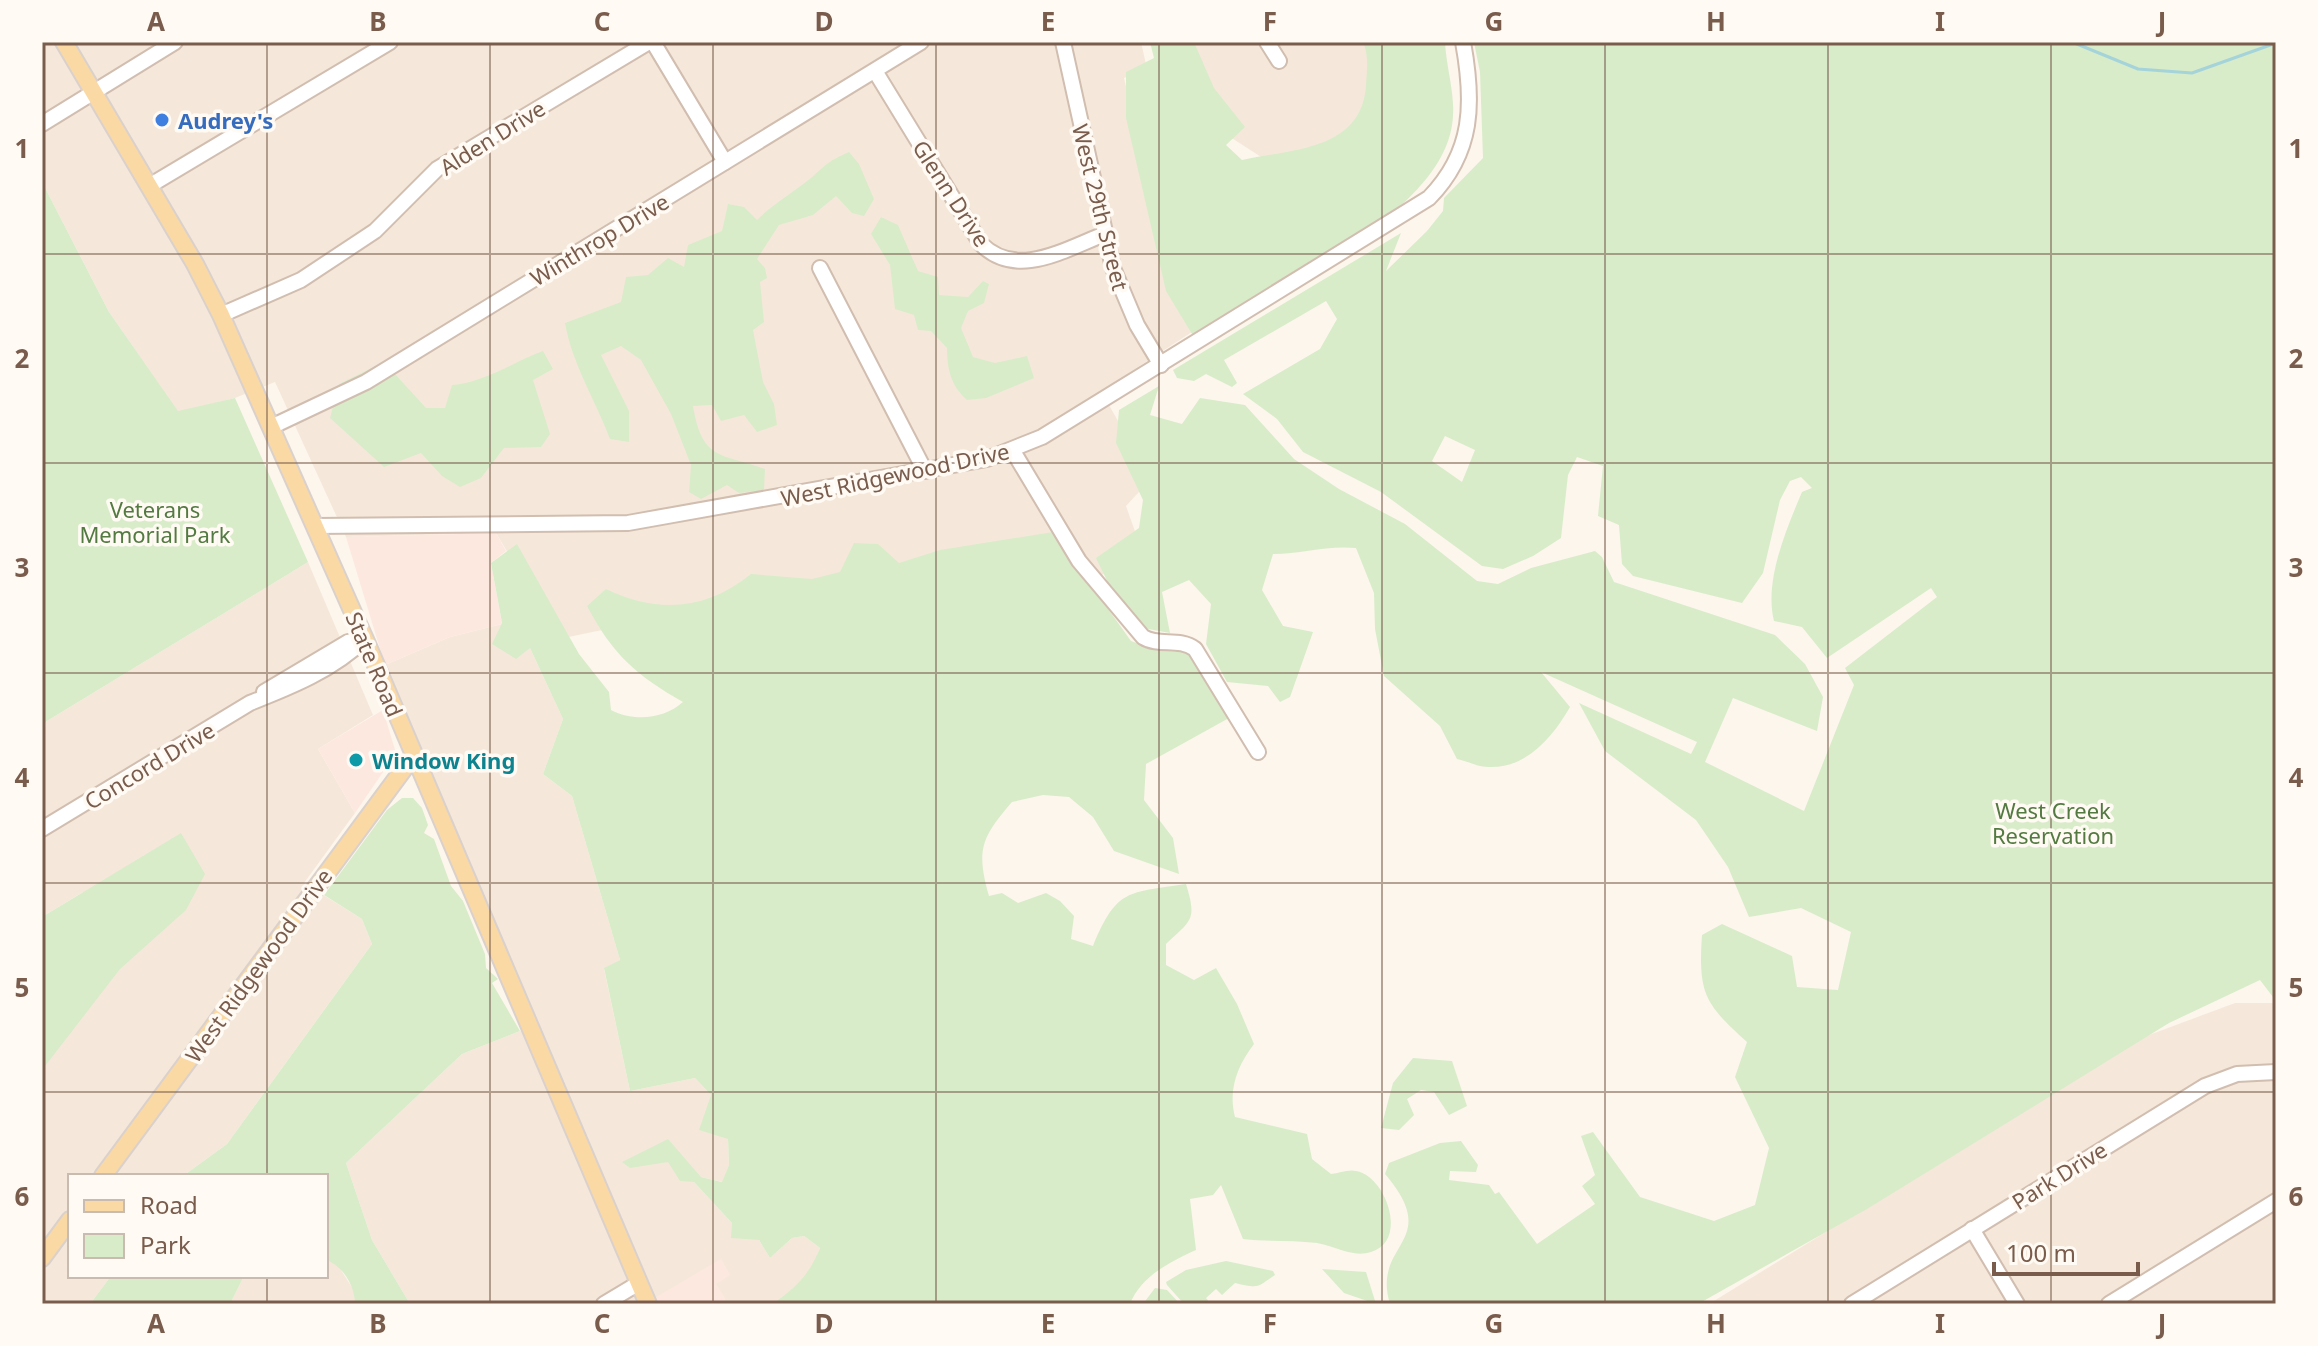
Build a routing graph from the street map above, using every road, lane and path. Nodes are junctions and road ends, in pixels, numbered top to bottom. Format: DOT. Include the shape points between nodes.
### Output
graph roads {
  1 [pos="64,42"];
  2 [pos="175,42"];
  3 [pos="390,42"];
  4 [pos="651,42"];
  5 [pos="921,42"];
  6 [pos="1063,42"];
  7 [pos="1267,42"];
  8 [pos="1463,42"];
  9 [pos="1279,61"];
  10 [pos="875,71"];
  11 [pos="93,92"];
  12 [pos="42,124"];
  13 [pos="725,162"];
  14 [pos="149,186"];
  15 [pos="1105,234"];
  16 [pos="820,268"];
  17 [pos="221,315"];
  18 [pos="1161,365"];
  19 [pos="271,427"];
  20 [pos="1013,451"];
  21 [pos="925,471"];
  22 [pos="316,526"];
  23 [pos="365,639"];
  24 [pos="1258,752"];
  25 [pos="414,755"];
  26 [pos="42,829"];
  27 [pos="2276,1072"];
  28 [pos="104,1174"];
  29 [pos="2276,1201"];
  30 [pos="68,1223"];
  31 [pos="1972,1229"];
  32 [pos="42,1258"];
  33 [pos="639,1283"];
  34 [pos="604,1304"];
  35 [pos="648,1304"];
  36 [pos="1852,1304"];
  37 [pos="2017,1304"];
  38 [pos="2109,1304"];
  1 -- 11 [label="main road, State Road"];
  2 -- 11 [label="street"];
  3 -- 14 [label="street"];
  4 -- 13 [label="street"];
  4 -- 17 [label="street, Alden Drive" via="437,169 375,231 301,280"];
  5 -- 10 [label="street, Winthrop Drive"];
  6 -- 15 [label="street, West 29th Street"];
  7 -- 9 [label="street"];
  8 -- 18 [label="street, West Ridgewood Drive" via="1470,122 1457,161 1440,187 1403,217"];
  10 -- 13 [label="street, Winthrop Drive"];
  10 -- 15 [label="street, Glenn Drive" via="991,254 1021,263"];
  11 -- 12 [label="street"];
  11 -- 14 [label="main road, State Road"];
  13 -- 19 [label="street, Winthrop Drive" via="366,382"];
  14 -- 17 [label="main road, State Road"];
  15 -- 18 [label="street, West 29th Street" via="1125,300"];
  16 -- 21 [label="street"];
  17 -- 19 [label="main road, State Road"];
  18 -- 20 [label="street, West Ridgewood Drive"];
  19 -- 22 [label="main road, State Road"];
  20 -- 21 [label="street, West Ridgewood Drive"];
  20 -- 24 [label="street" via="1097,585 1149,641 1185,643 1195,649"];
  21 -- 22 [label="street, West Ridgewood Drive" via="628,523"];
  22 -- 23 [label="main road, State Road"];
  23 -- 25 [label="main road, State Road"];
  23 -- 26 [label="street, Concord Drive" via="348,642"];
  25 -- 28 [label="main road, West Ridgewood Drive"];
  25 -- 33 [label="main road, State Road"];
  27 -- 31 [label="street, Park Drive" via="2237,1074 2205,1086"];
  29 -- 38 [label="street"];
  30 -- 32 [label="main road"];
  31 -- 36 [label="street, Park Drive"];
  31 -- 37 [label="street"];
  33 -- 34 [label="street"];
  33 -- 35 [label="main road, State Road"];
}
